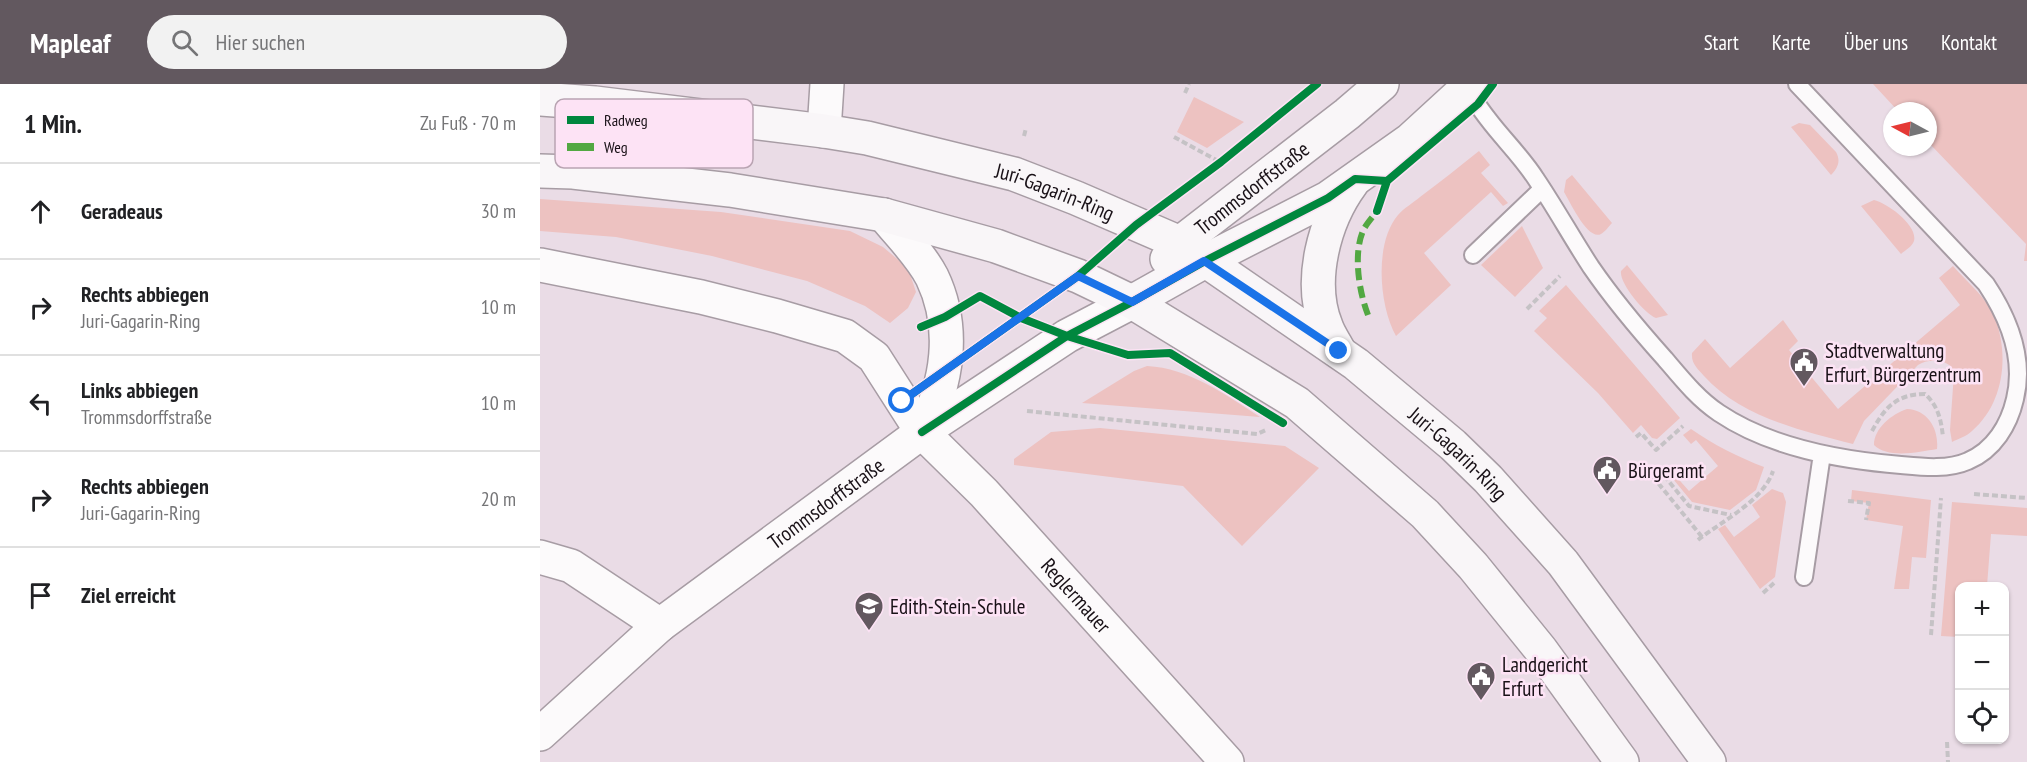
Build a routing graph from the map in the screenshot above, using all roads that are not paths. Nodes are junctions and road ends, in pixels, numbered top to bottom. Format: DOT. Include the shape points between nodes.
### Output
graph roads {
  1 [pos="827,84"];
  2 [pos="1382,84"];
  3 [pos="1798,86"];
  4 [pos="1469,87"];
  5 [pos="540,99"];
  6 [pos="555,100"];
  7 [pos="753,123"];
  8 [pos="824,131"];
  9 [pos="540,171"];
  10 [pos="1355,180"];
  11 [pos="1539,184"];
  12 [pos="884,215"];
  13 [pos="1192,252"];
  14 [pos="1473,255"];
  15 [pos="540,266"];
  16 [pos="1132,302"];
  17 [pos="1339,351"];
  18 [pos="922,432"];
  19 [pos="1822,454"];
  20 [pos="540,557"];
  21 [pos="1803,577"];
  22 [pos="660,625"];
  23 [pos="540,734"];
  24 [pos="1227,762"];
  25 [pos="1622,762"];
  26 [pos="1708,762"];
  1 -- 8 [label="street"];
  2 -- 13 [label="street, Trommsdorffstraße"];
  3 -- 19 [label="lane" via="1986,284 2009,325 2018,366 2017,391 2003,432 1966,462 1921,467"];
  4 -- 10 [label="street, Trommsdorffstraße" via="1410,140"];
  4 -- 11 [label="lane"];
  5 -- 6 [label="street, Juri-Gagarin-Ring"];
  7 -- 8 [label="street, Juri-Gagarin-Ring"];
  8 -- 13 [label="street, Juri-Gagarin-Ring" via="1014,174"];
  9 -- 12 [label="street" via="730,190"];
  10 -- 13 [label="street, Trommsdorffstraße" via="1328,198"];
  10 -- 17 [label="street" via="1333,216 1319,275 1320,306"];
  11 -- 14 [label="lane"];
  11 -- 19 [label="lane" via="1599,278 1696,395 1742,426"];
  12 -- 16 [label="street" via="996,246 1078,276"];
  12 -- 18 [label="street" via="921,259 945,317 942,384"];
  13 -- 16 [label="street, Trommsdorffstraße"];
  13 -- 17 [label="street, Juri-Gagarin-Ring"];
  15 -- 18 [label="street" via="701,297 845,336 874,357"];
  16 -- 18 [label="street, Trommsdorffstraße" via="1067,336"];
  16 -- 25 [label="street" via="1297,403 1425,514 1541,650"];
  17 -- 26 [label="street, Juri-Gagarin-Ring" via="1453,445 1526,519 1563,563"];
  18 -- 22 [label="street, Trommsdorffstraße"];
  18 -- 24 [label="street, Reglermauer" via="984,493"];
  19 -- 21 [label="lane"];
  20 -- 22 [label="street" via="572,566"];
  22 -- 23 [label="street, Trommsdorffstraße"];
}
